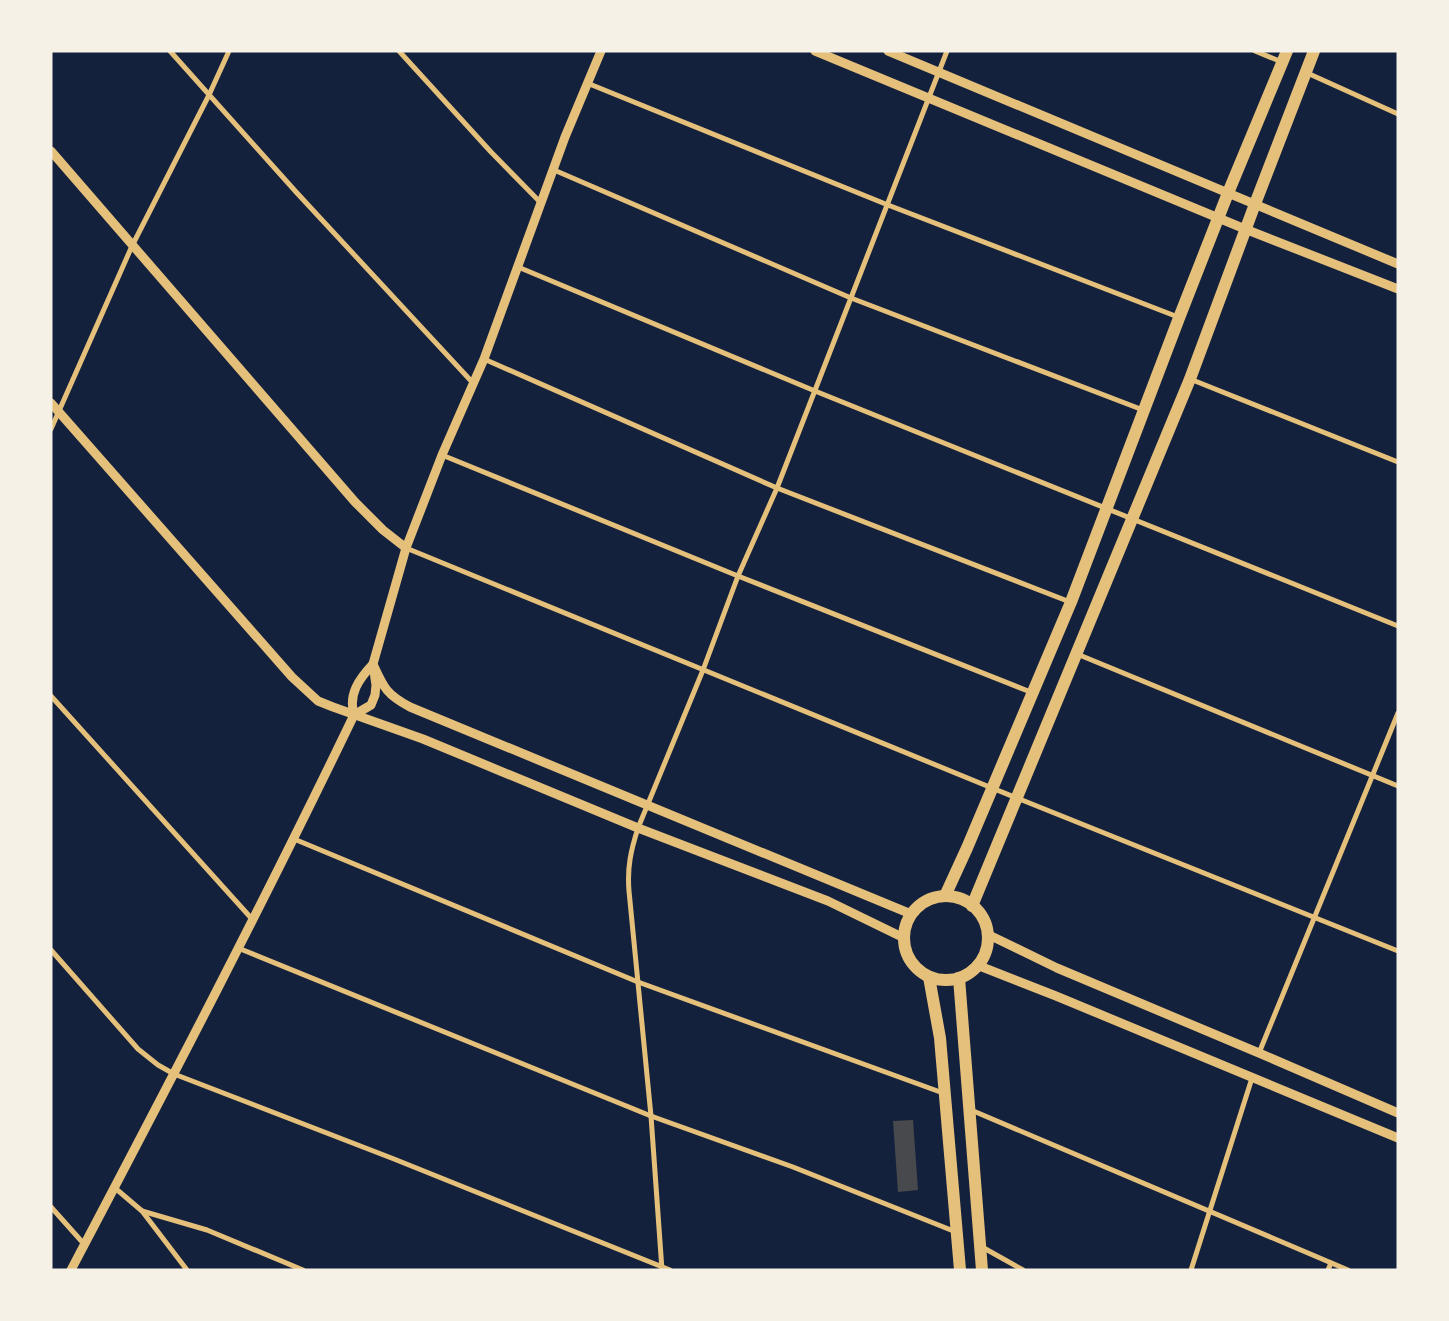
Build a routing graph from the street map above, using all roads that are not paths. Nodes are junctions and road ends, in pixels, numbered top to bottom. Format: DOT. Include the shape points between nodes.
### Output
graph roads {
  1 [pos="170,51"];
  2 [pos="229,51"];
  3 [pos="399,51"];
  4 [pos="601,51"];
  5 [pos="815,51"];
  6 [pos="888,51"];
  7 [pos="948,51"];
  8 [pos="1255,51"];
  9 [pos="1314,51"];
  10 [pos="1284,57"];
  11 [pos="1305,72"];
  12 [pos="939,73"];
  13 [pos="587,83"];
  14 [pos="210,95"];
  15 [pos="929,98"];
  16 [pos="1398,114"];
  17 [pos="51,151"];
  18 [pos="554,170"];
  19 [pos="1228,193"];
  20 [pos="542,204"];
  21 [pos="1255,204"];
  22 [pos="888,205"];
  23 [pos="1218,218"];
  24 [pos="1245,230"];
  25 [pos="132,246"];
  26 [pos="1398,264"];
  27 [pos="518,267"];
  28 [pos="1398,289"];
  29 [pos="851,298"];
  30 [pos="1179,318"];
  31 [pos="484,359"];
  32 [pos="1190,379"];
  33 [pos="474,382"];
  34 [pos="815,390"];
  35 [pos="51,403"];
  36 [pos="1143,410"];
  37 [pos="58,412"];
  38 [pos="51,429"];
  39 [pos="442,455"];
  40 [pos="1398,462"];
  41 [pos="777,488"];
  42 [pos="1106,508"];
  43 [pos="1132,518"];
  44 [pos="406,548"];
  45 [pos="738,576"];
  46 [pos="1071,602"];
  47 [pos="1398,626"];
  48 [pos="1077,654"];
  49 [pos="372,664"];
  50 [pos="703,670"];
  51 [pos="1033,694"];
  52 [pos="51,696"];
  53 [pos="1398,713"];
  54 [pos="354,715"];
  55 [pos="1371,776"];
  56 [pos="1398,786"];
  57 [pos="992,788"];
  58 [pos="1018,798"];
  59 [pos="647,805"];
  60 [pos="638,828"];
  61 [pos="294,839"];
  62 [pos="945,896"];
  63 [pos="972,906"];
  64 [pos="912,914"];
  65 [pos="1314,918"];
  66 [pos="252,920"];
  67 [pos="987,934"];
  68 [pos="904,938"];
  69 [pos="238,948"];
  70 [pos="51,950"];
  71 [pos="1398,951"];
  72 [pos="977,965"];
  73 [pos="929,977"];
  74 [pos="959,978"];
  75 [pos="638,982"];
  76 [pos="1259,1053"];
  77 [pos="174,1074"];
  78 [pos="1252,1078"];
  79 [pos="945,1094"];
  80 [pos="969,1109"];
  81 [pos="1398,1113"];
  82 [pos="651,1116"];
  83 [pos="1398,1138"];
  84 [pos="115,1188"];
  85 [pos="51,1207"];
  86 [pos="1209,1210"];
  87 [pos="142,1211"];
  88 [pos="957,1232"];
  89 [pos="84,1244"];
  90 [pos="980,1246"];
  91 [pos="1331,1263"];
  92 [pos="662,1268"];
  93 [pos="71,1270"];
  94 [pos="187,1270"];
  95 [pos="303,1270"];
  96 [pos="670,1270"];
  97 [pos="960,1270"];
  98 [pos="982,1270"];
  99 [pos="1023,1270"];
  100 [pos="1191,1270"];
  101 [pos="1328,1270"];
  102 [pos="1348,1270"];
  1 -- 14 [label="street"];
  2 -- 14 [label="street"];
  3 -- 20 [label="street"];
  4 -- 13 [label="street"];
  5 -- 15 [label="street"];
  6 -- 12 [label="street"];
  7 -- 12 [label="street"];
  8 -- 10 [label="street"];
  9 -- 11 [label="main road"];
  10 -- 19 [label="main road"];
  11 -- 16 [label="street"];
  11 -- 21 [label="main road"];
  12 -- 15 [label="street"];
  12 -- 19 [label="street"];
  13 -- 18 [label="street"];
  13 -- 22 [label="street"];
  14 -- 25 [label="street"];
  14 -- 33 [label="street"];
  15 -- 22 [label="street"];
  15 -- 23 [label="street"];
  17 -- 25 [label="street"];
  18 -- 20 [label="street"];
  18 -- 29 [label="street"];
  19 -- 21 [label="street"];
  19 -- 23 [label="main road"];
  20 -- 27 [label="street"];
  21 -- 24 [label="main road"];
  21 -- 26 [label="street"];
  22 -- 29 [label="street"];
  22 -- 30 [label="street"];
  23 -- 24 [label="street"];
  23 -- 30 [label="main road"];
  24 -- 28 [label="street"];
  24 -- 32 [label="main road"];
  25 -- 37 [label="street"];
  25 -- 44 [label="street" via="371,520"];
  27 -- 31 [label="street"];
  27 -- 34 [label="street"];
  29 -- 34 [label="street"];
  29 -- 36 [label="street"];
  30 -- 36 [label="main road"];
  31 -- 33 [label="street"];
  31 -- 41 [label="street"];
  32 -- 40 [label="street"];
  32 -- 43 [label="main road"];
  33 -- 39 [label="street"];
  34 -- 41 [label="street"];
  34 -- 42 [label="street"];
  35 -- 37 [label="street"];
  36 -- 42 [label="main road"];
  37 -- 38 [label="street"];
  37 -- 54 [label="street" via="292,678 318,701"];
  39 -- 44 [label="street"];
  39 -- 45 [label="street"];
  41 -- 45 [label="street"];
  41 -- 46 [label="street"];
  42 -- 43 [label="street"];
  42 -- 46 [label="main road"];
  43 -- 47 [label="street"];
  43 -- 48 [label="main road"];
  44 -- 49 [label="street"];
  44 -- 50 [label="street"];
  45 -- 50 [label="street"];
  45 -- 51 [label="street"];
  46 -- 51 [label="main road"];
  48 -- 55 [label="street"];
  48 -- 58 [label="main road"];
  49 -- 54 [label="street" via="356,686 352,706"];
  49 -- 54 [label="street" via="376,695 371,705"];
  49 -- 59 [label="street" via="389,695 410,707"];
  50 -- 57 [label="street"];
  50 -- 59 [label="street"];
  51 -- 57 [label="main road"];
  52 -- 66 [label="street"];
  53 -- 55 [label="street"];
  54 -- 60 [label="street" via="423,739"];
  54 -- 61 [label="street"];
  55 -- 56 [label="street"];
  55 -- 65 [label="street"];
  57 -- 58 [label="street"];
  57 -- 62 [label="main road"];
  58 -- 63 [label="main road"];
  58 -- 65 [label="street"];
  59 -- 60 [label="street"];
  59 -- 64 [label="street"];
  60 -- 68 [label="street" via="828,902"];
  60 -- 75 [label="street" via="628,875"];
  61 -- 66 [label="street"];
  61 -- 75 [label="street"];
  62 -- 63 [label="main road"];
  62 -- 64 [label="main road" via="926,901"];
  63 -- 67 [label="main road" via="985,923"];
  64 -- 68 [label="main road"];
  65 -- 71 [label="street"];
  65 -- 76 [label="street"];
  66 -- 69 [label="street"];
  67 -- 72 [label="main road" via="985,950"];
  67 -- 76 [label="street" via="1057,968"];
  68 -- 73 [label="main road" via="911,961"];
  69 -- 77 [label="street"];
  69 -- 82 [label="street"];
  70 -- 77 [label="street" via="138,1048"];
  72 -- 74 [label="main road"];
  72 -- 78 [label="street"];
  73 -- 74 [label="main road" via="939,980"];
  73 -- 79 [label="main road"];
  74 -- 80 [label="main road"];
  75 -- 79 [label="street"];
  75 -- 82 [label="street"];
  76 -- 81 [label="street"];
  77 -- 84 [label="street"];
  77 -- 92 [label="street"];
  78 -- 83 [label="street"];
  78 -- 86 [label="street"];
  79 -- 88 [label="main road"];
  80 -- 86 [label="street"];
  80 -- 90 [label="main road"];
  82 -- 88 [label="street" via="793,1167"];
  82 -- 92 [label="street"];
  84 -- 87 [label="street"];
  84 -- 89 [label="street"];
  85 -- 89 [label="street"];
  86 -- 91 [label="street"];
  86 -- 100 [label="street"];
  87 -- 94 [label="street"];
  87 -- 95 [label="street" via="207,1230"];
  88 -- 97 [label="main road"];
  89 -- 93 [label="street"];
  90 -- 98 [label="main road"];
  90 -- 99 [label="street"];
  91 -- 101 [label="street"];
  91 -- 102 [label="street"];
  92 -- 96 [label="street"];
}
